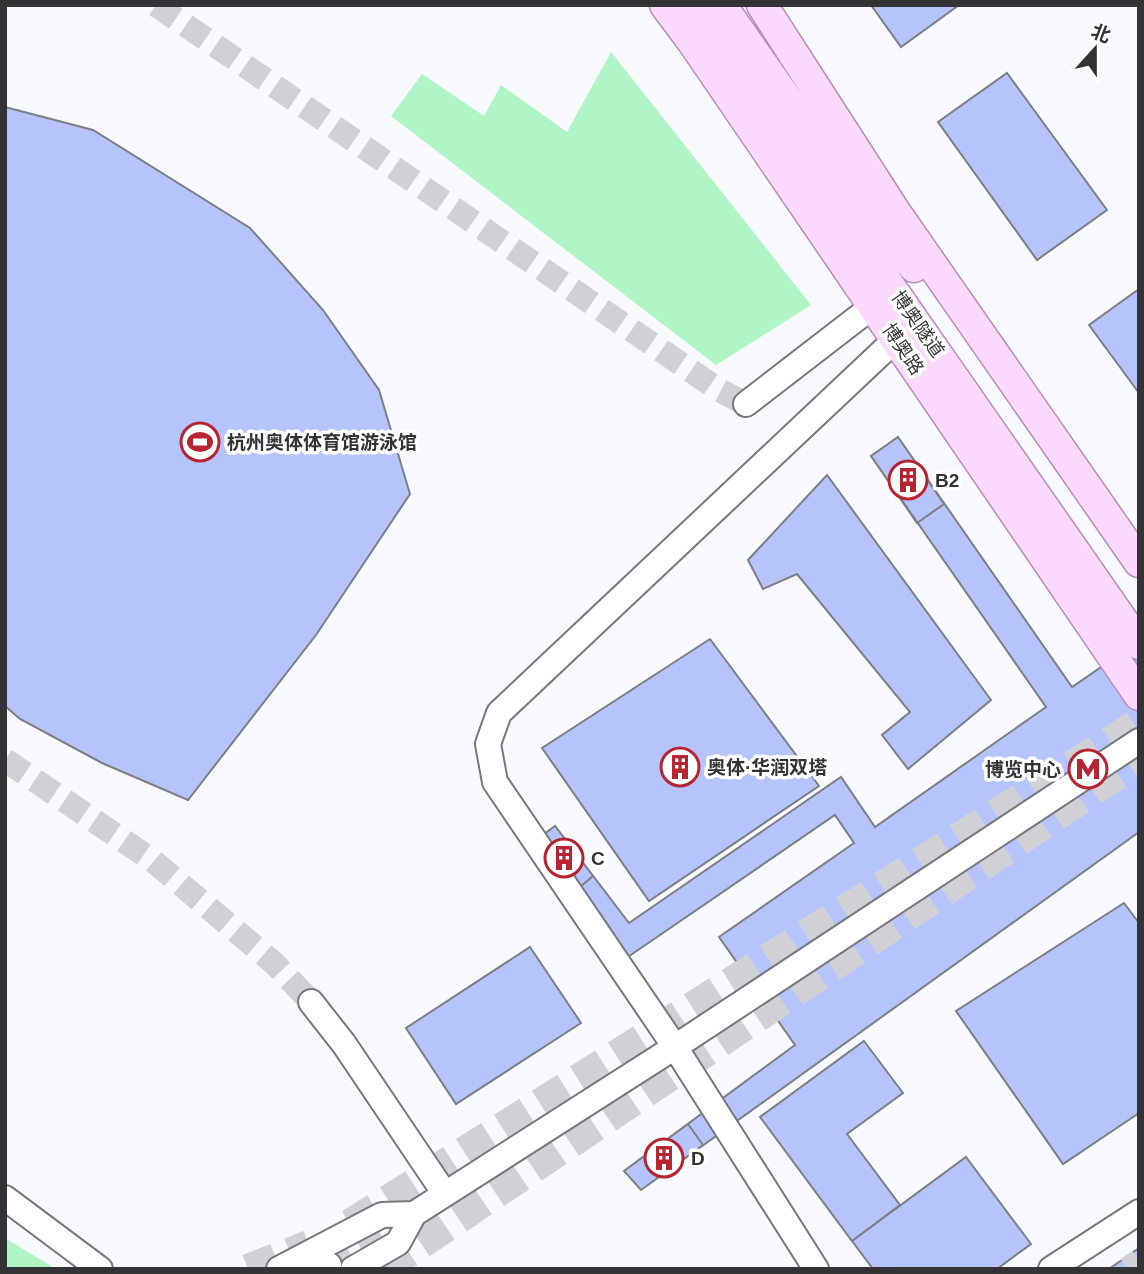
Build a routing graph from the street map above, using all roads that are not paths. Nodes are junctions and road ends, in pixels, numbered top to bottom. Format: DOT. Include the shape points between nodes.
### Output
graph roads {
  1 [pos="665,5"];
  2 [pos="694,5"];
  3 [pos="721,5"];
  4 [pos="762,5"];
  5 [pos="873,306"];
  6 [pos="896,339"];
  7 [pos="1005,369"];
  8 [pos="746,404"];
  9 [pos="1139,562"];
  10 [pos="1139,644"];
  11 [pos="1135,683"];
  12 [pos="1139,741"];
  13 [pos="311,1002"];
  14 [pos="676,1047"];
  15 [pos="445,1194"];
  16 [pos="5,1198"];
  17 [pos="1139,1212"];
  18 [pos="414,1214"];
  19 [pos="334,1268"];
  20 [pos="100,1269"];
  21 [pos="279,1269"];
  22 [pos="816,1269"];
  23 [pos="1051,1269"];
  1 -- 5 [label="main road, 博奥路"];
  2 -- 10 [label="main road, 博奥隧道"];
  3 -- 7 [label="main road, 博奥隧道" via="867,214"];
  4 -- 7 [label="main road" via="896,213"];
  5 -- 6 [label="main road, 博奥路"];
  5 -- 8 [label="street"];
  6 -- 11 [label="main road, 博奥路"];
  6 -- 14 [label="street" via="499,713 488,744 495,782"];
  7 -- 9 [label="main road"];
  12 -- 14 [label="street"];
  13 -- 15 [label="street"];
  14 -- 15 [label="street"];
  14 -- 22 [label="street"];
  15 -- 18 [label="street"];
  16 -- 20 [label="street"];
  17 -- 23 [label="street"];
  18 -- 19 [label="street" via="398,1243"];
  18 -- 21 [label="street" via="382,1214"];
}
